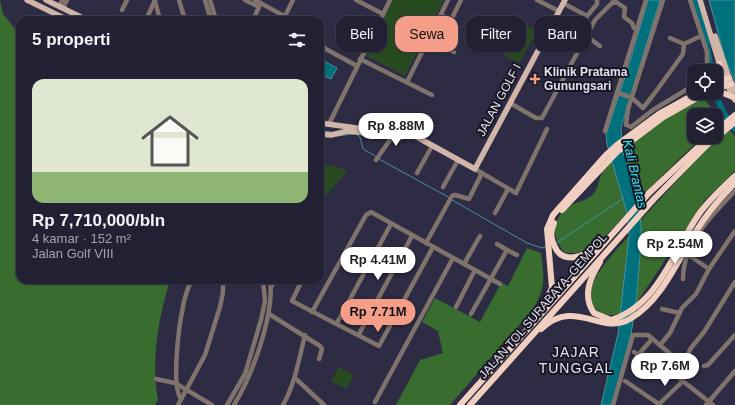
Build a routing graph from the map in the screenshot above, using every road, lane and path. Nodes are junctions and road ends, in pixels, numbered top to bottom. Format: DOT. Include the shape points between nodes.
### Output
graph roads {
  1 [pos="27,0"];
  2 [pos="46,0"];
  3 [pos="62,0"];
  4 [pos="67,0"];
  5 [pos="127,0"];
  6 [pos="179,0"];
  7 [pos="205,0"];
  8 [pos="210,0"];
  9 [pos="246,0"];
  10 [pos="255,0"];
  11 [pos="294,0"];
  12 [pos="356,0"];
  13 [pos="390,0"];
  14 [pos="448,0"];
  15 [pos="461,0"];
  16 [pos="537,0"];
  17 [pos="598,0"];
  18 [pos="646,0"];
  19 [pos="663,0"];
  20 [pos="690,0"];
  21 [pos="700,0"];
  22 [pos="703,0"];
  23 [pos="155,1"];
  24 [pos="614,1"];
  25 [pos="564,2"];
  26 [pos="53,3"];
  27 [pos="61,7"];
  28 [pos="122,10"];
  29 [pos="50,11"];
  30 [pos="559,11"];
  31 [pos="383,14"];
  32 [pos="441,15"];
  33 [pos="60,16"];
  34 [pos="79,16"];
  35 [pos="148,16"];
  36 [pos="159,16"];
  37 [pos="184,16"];
  38 [pos="210,16"];
  39 [pos="215,16"];
  40 [pos="255,16"];
  41 [pos="284,16"];
  42 [pos="287,16"];
  43 [pos="587,16"];
  44 [pos="591,28"];
  45 [pos="634,28"];
  46 [pos="701,36"];
  47 [pos="670,38"];
  48 [pos="591,40"];
  49 [pos="684,44"];
  50 [pos="600,46"];
  51 [pos="324,48"];
  52 [pos="422,52"];
  53 [pos="577,52"];
  54 [pos="360,59"];
  55 [pos="708,64"];
  56 [pos="719,64"];
  57 [pos="357,66"];
  58 [pos="723,72"];
  59 [pos="723,81"];
  60 [pos="728,81"];
  61 [pos="407,82"];
  62 [pos="723,84"];
  63 [pos="687,90"];
  64 [pos="735,90"];
  65 [pos="723,92"];
  66 [pos="618,93"];
  67 [pos="432,95"];
  68 [pos="631,98"];
  69 [pos="734,98"];
  70 [pos="689,100"];
  71 [pos="510,103"];
  72 [pos="735,115"];
  73 [pos="735,122"];
  74 [pos="324,123"];
  75 [pos="329,124"];
  76 [pos="727,125"];
  77 [pos="723,127"];
  78 [pos="547,129"];
  79 [pos="605,131"];
  80 [pos="324,134"];
  81 [pos="394,135"];
  82 [pos="702,144"];
  83 [pos="432,146"];
  84 [pos="376,160"];
  85 [pos="458,160"];
  86 [pos="475,168"];
  87 [pos="417,173"];
  88 [pos="482,173"];
  89 [pos="735,178"];
  90 [pos="443,187"];
  91 [pos="508,189"];
  92 [pos="734,194"];
  93 [pos="495,213"];
  94 [pos="391,224"];
  95 [pos="735,231"];
  96 [pos="412,236"];
  97 [pos="480,236"];
  98 [pos="606,240"];
  99 [pos="615,241"];
  100 [pos="426,243"];
  101 [pos="497,244"];
  102 [pos="433,247"];
  103 [pos="552,249"];
  104 [pos="507,250"];
  105 [pos="687,254"];
  106 [pos="517,255"];
  107 [pos="454,258"];
  108 [pos="464,264"];
  109 [pos="709,269"];
  110 [pos="475,270"];
  111 [pos="492,279"];
  112 [pos="683,279"];
  113 [pos="735,282"];
  114 [pos="190,284"];
  115 [pos="223,284"];
  116 [pos="263,284"];
  117 [pos="271,284"];
  118 [pos="273,284"];
  119 [pos="300,284"];
  120 [pos="500,284"];
  121 [pos="271,287"];
  122 [pos="456,307"];
  123 [pos="662,309"];
  124 [pos="312,312"];
  125 [pos="679,313"];
  126 [pos="268,314"];
  127 [pos="472,314"];
  128 [pos="612,322"];
  129 [pos="337,323"];
  130 [pos="359,334"];
  131 [pos="305,335"];
  132 [pos="735,335"];
  133 [pos="652,339"];
  134 [pos="518,340"];
  135 [pos="660,346"];
  136 [pos="516,354"];
  137 [pos="319,359"];
  138 [pos="634,362"];
  139 [pos="682,364"];
  140 [pos="704,366"];
  141 [pos="735,371"];
  142 [pos="247,375"];
  143 [pos="295,378"];
  144 [pos="681,379"];
  145 [pos="156,380"];
  146 [pos="626,381"];
  147 [pos="177,384"];
  148 [pos="187,390"];
  149 [pos="181,399"];
  150 [pos="375,402"];
  151 [pos="709,404"];
  152 [pos="178,405"];
  153 [pos="212,405"];
  154 [pos="227,405"];
  155 [pos="234,405"];
  156 [pos="283,405"];
  157 [pos="324,405"];
  158 [pos="460,405"];
  159 [pos="470,405"];
  160 [pos="613,405"];
  161 [pos="658,405"];
  1 -- 29 [label="main road"];
  2 -- 26 [label="main road"];
  3 -- 27 [label="street"];
  4 -- 27 [label="street"];
  5 -- 28 [label="street"];
  6 -- 37 [label="street"];
  7 -- 38 [label="street"];
  8 -- 39 [label="street"];
  9 -- 40 [label="street" via="259,7"];
  10 -- 41 [label="street"];
  11 -- 42 [label="street"];
  12 -- 31 [label="street"];
  13 -- 31 [label="street"];
  14 -- 32 [label="street"];
  15 -- 32 [label="street" via="451,20"];
  16 -- 30 [label="street"];
  17 -- 43 [label="street"];
  18 -- 66 [label="street"];
  19 -- 68 [label="street"];
  20 -- 46 [label="street"];
  21 -- 56 [label="main road"];
  22 -- 60 [label="main road"];
  23 -- 35 [label="street"];
  23 -- 36 [label="street"];
  24 -- 44 [label="street"];
  24 -- 45 [label="street" via="625,8 624,17"];
  25 -- 30 [label="main road, JALAN GOLF I"];
  25 -- 43 [label="street"];
  26 -- 27 [label="main road"];
  26 -- 29 [label="main road"];
  27 -- 34 [label="main road"];
  29 -- 33 [label="main road"];
  30 -- 71 [label="main road, JALAN GOLF I"];
  31 -- 54 [label="street"];
  46 -- 49 [label="street"];
  46 -- 55 [label="street"];
  47 -- 49 [label="street"];
  48 -- 50 [label="street"];
  49 -- 68 [label="street" via="683,54 646,104 641,108"];
  51 -- 57 [label="street"];
  52 -- 61 [label="street"];
  53 -- 71 [label="street" via="542,118 536,118"];
  54 -- 57 [label="street"];
  54 -- 61 [label="street"];
  57 -- 75 [label="street"];
  58 -- 60 [label="main road"];
  59 -- 60 [label="highway"];
  60 -- 62 [label="highway"];
  60 -- 64 [label="main road"];
  60 -- 69 [label="main road"];
  61 -- 67 [label="street"];
  63 -- 68 [label="street" via="628,127 625,118"];
  65 -- 69 [label="highway"];
  66 -- 68 [label="street"];
  66 -- 79 [label="street"];
  70 -- 103 [label="highway" via="659,114 629,138 606,158 553,215 547,229"];
  71 -- 86 [label="main road, JALAN GOLF I"];
  72 -- 76 [label="highway, JALAN TOL SURABAYA–GEMPOL"];
  73 -- 76 [label="highway, JALAN TOL SURABAYA–GEMPOL"];
  74 -- 75 [label="main road"];
  75 -- 81 [label="main road"];
  76 -- 77 [label="highway, JALAN TOL SURABAYA–GEMPOL"];
  76 -- 99 [label="highway, JALAN TOL SURABAYA–GEMPOL"];
  78 -- 91 [label="street" via="516,193"];
  80 -- 81 [label="main road" via="348,131"];
  81 -- 83 [label="main road" via="417,138"];
  81 -- 84 [label="street"];
  82 -- 98 [label="highway, JALAN TOL SURABAYA–GEMPOL" via="649,193"];
  83 -- 85 [label="main road"];
  83 -- 87 [label="street"];
  85 -- 86 [label="main road"];
  85 -- 90 [label="street"];
  86 -- 88 [label="street"];
  88 -- 91 [label="street"];
  88 -- 100 [label="street" via="468,199 455,195 451,198"];
  89 -- 128 [label="highway" via="699,214 648,296 638,306"];
  89 -- 128 [label="highway" via="709,211 654,300 630,319"];
  91 -- 93 [label="street"];
  92 -- 105 [label="street" via="702,228"];
  94 -- 96 [label="street"];
  94 -- 124 [label="street" via="371,212 366,215"];
  94 -- 129 [label="street"];
  95 -- 109 [label="street"];
  96 -- 100 [label="street"];
  96 -- 130 [label="street"];
  97 -- 108 [label="street"];
  98 -- 103 [label="highway" via="577,257 565,257"];
  98 -- 134 [label="highway, JALAN TOL SURABAYA–GEMPOL"];
  99 -- 128 [label="highway" via="590,280 588,290 588,299 594,313"];
  99 -- 136 [label="highway, JALAN TOL SURABAYA–GEMPOL"];
  100 -- 102 [label="street"];
  101 -- 104 [label="street"];
  102 -- 107 [label="street"];
  102 -- 130 [label="street" via="380,346"];
  103 -- 134 [label="highway" via="552,288 540,313"];
  104 -- 106 [label="street"];
  104 -- 111 [label="street"];
  105 -- 109 [label="street"];
  105 -- 112 [label="street"];
  107 -- 108 [label="street"];
  107 -- 150 [label="street"];
  108 -- 110 [label="street"];
  109 -- 125 [label="street" via="696,294 686,302"];
  110 -- 111 [label="street"];
  110 -- 122 [label="street"];
  111 -- 120 [label="street"];
  111 -- 127 [label="street"];
  113 -- 139 [label="street"];
  114 -- 147 [label="street" via="183,306 176,368"];
  115 -- 148 [label="street" via="210,342"];
  116 -- 142 [label="street" via="265,301"];
  117 -- 121 [label="street"];
  118 -- 121 [label="street"];
  119 -- 124 [label="street" via="292,300"];
  121 -- 126 [label="street"];
  123 -- 125 [label="street"];
  124 -- 129 [label="street"];
  125 -- 135 [label="street" via="670,333"];
  126 -- 131 [label="street"];
  126 -- 142 [label="street"];
  128 -- 136 [label="highway" via="581,316 556,319"];
  129 -- 130 [label="street"];
  131 -- 137 [label="street" via="321,347"];
  131 -- 143 [label="street"];
  132 -- 140 [label="street" via="708,365"];
  133 -- 135 [label="street"];
  133 -- 138 [label="street"];
  133 -- 160 [label="street" via="646,335 632,336"];
  134 -- 158 [label="highway, JALAN TOL SURABAYA–GEMPOL"];
  135 -- 139 [label="street"];
  136 -- 159 [label="highway, JALAN TOL SURABAYA–GEMPOL"];
  139 -- 144 [label="street" via="678,374"];
  141 -- 151 [label="street"];
  142 -- 154 [label="street"];
  142 -- 155 [label="street"];
  143 -- 156 [label="street"];
  143 -- 157 [label="street"];
  144 -- 151 [label="street"];
  144 -- 161 [label="street"];
  145 -- 147 [label="street"];
  146 -- 161 [label="street"];
  147 -- 148 [label="street"];
  147 -- 149 [label="street"];
  148 -- 149 [label="street"];
  148 -- 153 [label="street"];
  149 -- 152 [label="street"];
}
